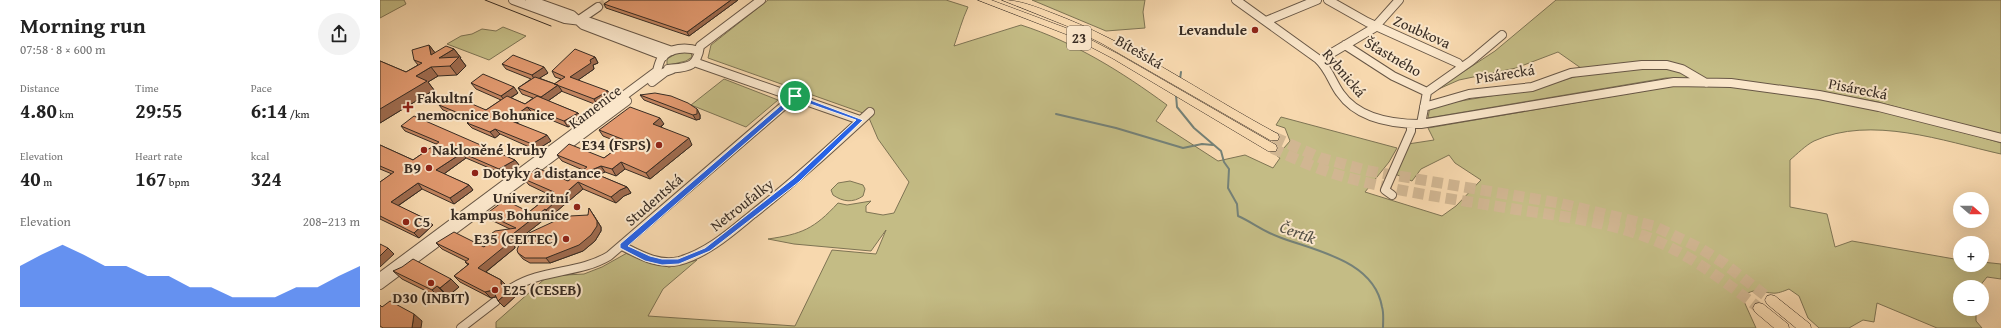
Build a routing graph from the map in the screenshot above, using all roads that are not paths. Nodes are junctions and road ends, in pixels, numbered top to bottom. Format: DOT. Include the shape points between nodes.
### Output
graph roads {
  1 [pos="513,0"];
  2 [pos="530,0"];
  3 [pos="754,0"];
  4 [pos="761,0"];
  5 [pos="983,0"];
  6 [pos="1008,0"];
  7 [pos="1236,0"];
  8 [pos="1317,0"];
  9 [pos="1328,0"];
  10 [pos="1399,0"];
  11 [pos="598,7"];
  12 [pos="579,20"];
  13 [pos="1266,21"];
  14 [pos="1376,26"];
  15 [pos="1502,35"];
  16 [pos="1345,45"];
  17 [pos="685,48"];
  18 [pos="699,50"];
  19 [pos="672,51"];
  20 [pos="664,56"];
  21 [pos="1320,60"];
  22 [pos="694,62"];
  23 [pos="660,66"];
  24 [pos="1461,67"];
  25 [pos="674,68"];
  26 [pos="1706,83"];
  27 [pos="1171,84"];
  28 [pos="1427,92"];
  29 [pos="795,96"];
  30 [pos="1424,107"];
  31 [pos="870,112"];
  32 [pos="1227,118"];
  33 [pos="860,120"];
  34 [pos="1421,124"];
  35 [pos="1411,125"];
  36 [pos="1274,137"];
  37 [pos="2001,138"];
  38 [pos="1272,148"];
  39 [pos="1392,195"];
  40 [pos="622,246"];
  41 [pos="380,277"];
  42 [pos="380,285"];
  43 [pos="512,288"];
  44 [pos="1771,300"];
  45 [pos="496,301"];
  46 [pos="1759,308"];
  47 [pos="1804,327"];
  48 [pos="460,328"];
  49 [pos="1783,328"];
  1 -- 12 [label="street" via="565,19"];
  2 -- 12 [label="street"];
  3 -- 17 [label="street"];
  4 -- 18 [label="street" via="700,46"];
  5 -- 27 [label="highway, Bítešská / 23" via="1070,33"];
  6 -- 27 [label="highway, Bítešská / 23" via="1077,27 1122,50"];
  7 -- 13 [label="street, Rybnická"];
  8 -- 13 [label="street"];
  9 -- 14 [label="street, Zoubkova"];
  10 -- 14 [label="street"];
  11 -- 12 [label="street"];
  12 -- 19 [label="street"];
  12 -- 20 [label="street" via="583,26"];
  13 -- 21 [label="street, Rybnická"];
  14 -- 16 [label="street"];
  14 -- 24 [label="street, Zoubkova" via="1458,63"];
  15 -- 24 [label="street"];
  16 -- 21 [label="street"];
  16 -- 28 [label="street, Šťastného" via="1392,76"];
  17 -- 18 [label="street"];
  17 -- 19 [label="street"];
  18 -- 22 [label="street"];
  19 -- 20 [label="street"];
  20 -- 23 [label="street, Kamenice"];
  21 -- 35 [label="street, Rybnická" via="1340,94 1351,105 1380,120"];
  22 -- 25 [label="street, Kamenice"];
  22 -- 29 [label="street"];
  23 -- 25 [label="street, Kamenice"];
  23 -- 41 [label="street, Kamenice" via="652,75"];
  24 -- 28 [label="street"];
  25 -- 42 [label="street, Kamenice" via="665,72"];
  26 -- 30 [label="street, Pisárecká" via="1682,68 1642,65 1571,73 1532,87 1469,94"];
  26 -- 34 [label="street, Pisárecká" via="1674,82"];
  26 -- 37 [label="street, Pisárecká" via="1731,83 1827,96"];
  27 -- 32 [label="highway, Bítešská / 23"];
  28 -- 30 [label="street"];
  29 -- 33 [label="street"];
  29 -- 40 [label="street, Studentská"];
  30 -- 34 [label="street"];
  31 -- 33 [label="street, Netroufalky"];
  32 -- 36 [label="highway, Bítešská / 23"];
  32 -- 38 [label="highway, Bítešská / 23"];
  33 -- 40 [label="street, Netroufalky" via="796,180 707,250 679,261 662,262 648,259"];
  34 -- 35 [label="street, Rybnická"];
  35 -- 39 [label="street" via="1411,131 1385,190"];
  40 -- 43 [label="street, Studentská" via="606,259 585,267 527,278"];
  44 -- 47 [label="highway"];
  45 -- 48 [label="street"];
  46 -- 49 [label="highway"];
}
